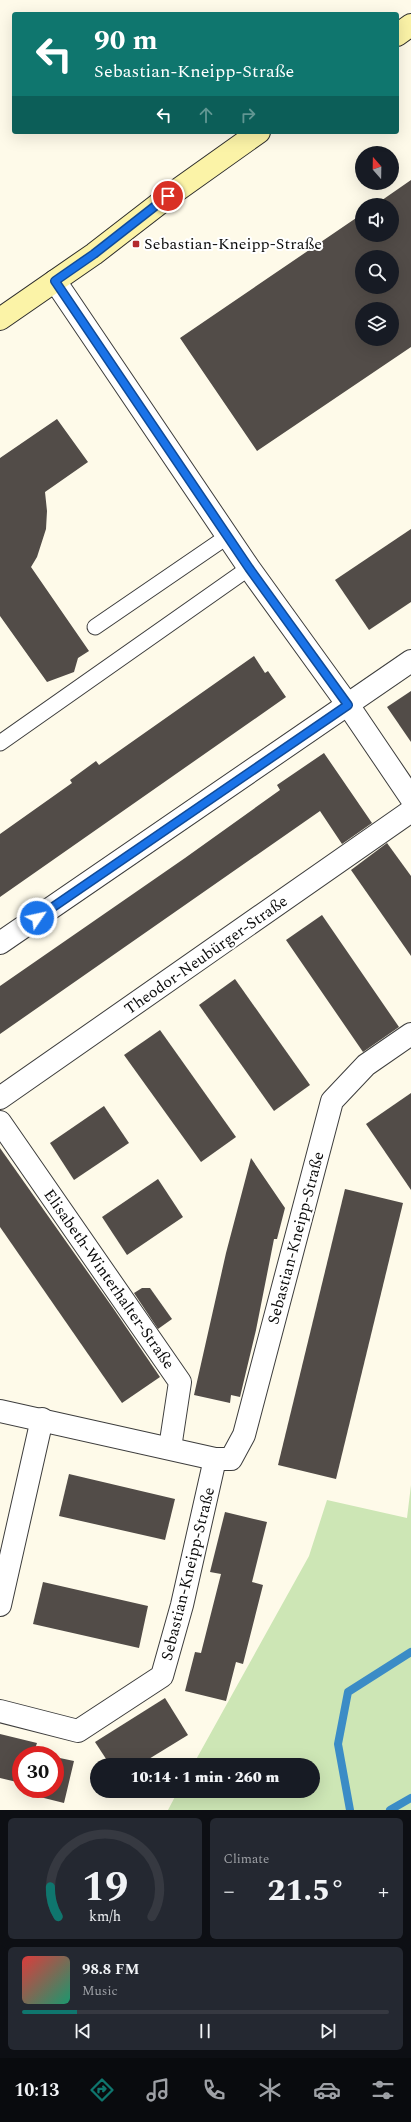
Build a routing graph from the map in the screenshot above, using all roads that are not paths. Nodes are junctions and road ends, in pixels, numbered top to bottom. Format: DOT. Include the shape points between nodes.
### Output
graph roads {
  1 [pos="411,25"];
  2 [pos="399,34"];
  3 [pos="256,134"];
  4 [pos="55,281"];
  5 [pos="0,319"];
  6 [pos="228,536"];
  7 [pos="249,568"];
  8 [pos="95,627"];
  9 [pos="411,661"];
  10 [pos="348,705"];
  11 [pos="0,743"];
  12 [pos="411,798"];
  13 [pos="411,811"];
  14 [pos="0,943"];
  15 [pos="411,1034"];
  16 [pos="0,1098"];
  17 [pos="0,1122"];
  18 [pos="0,1411"];
  19 [pos="42,1419"];
  20 [pos="170,1448"];
  21 [pos="215,1459"];
  22 [pos="0,1605"];
  23 [pos="0,1711"];
  1 -- 2 [label="street"];
  3 -- 4 [label="street"];
  4 -- 5 [label="street"];
  4 -- 6 [label="street"];
  6 -- 7 [label="street"];
  6 -- 8 [label="lane"];
  7 -- 10 [label="street"];
  7 -- 11 [label="lane"];
  9 -- 10 [label="street"];
  10 -- 12 [label="street"];
  10 -- 14 [label="street"];
  13 -- 16 [label="street, Theodor-Neubürger-Straße"];
  15 -- 21 [label="street, Sebastian-Kneipp-Straße" via="366,1065 332,1101 244,1435 231,1459"];
  17 -- 20 [label="street, Elisabeth-Winterhalter-Straße" via="180,1382"];
  18 -- 19 [label="street, Sebastian-Kneipp-Straße"];
  19 -- 20 [label="street, Sebastian-Kneipp-Straße"];
  19 -- 22 [label="street"];
  20 -- 21 [label="street, Sebastian-Kneipp-Straße"];
  21 -- 23 [label="street, Sebastian-Kneipp-Straße" via="182,1605 162,1676 78,1731"];
}
